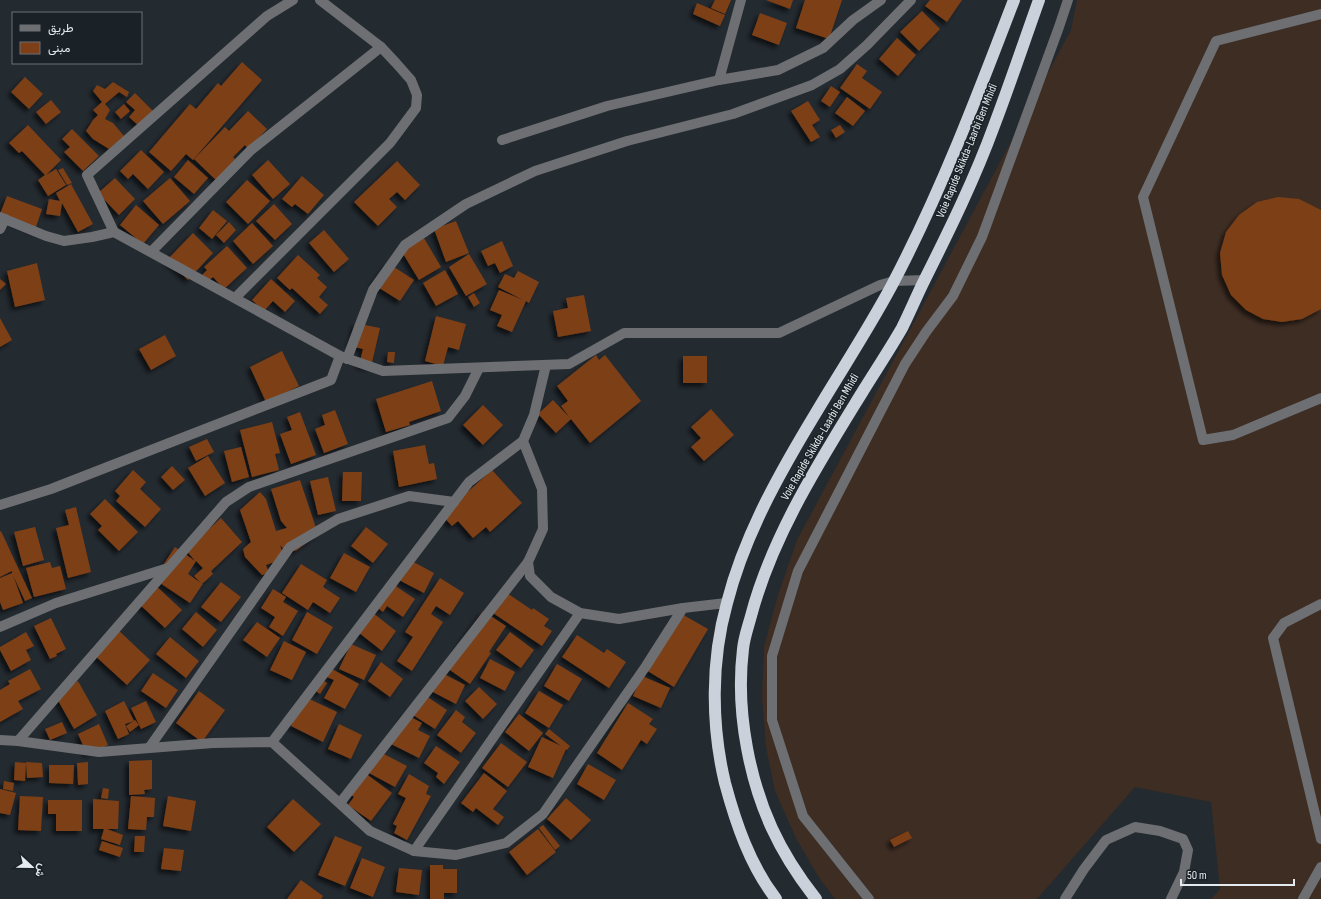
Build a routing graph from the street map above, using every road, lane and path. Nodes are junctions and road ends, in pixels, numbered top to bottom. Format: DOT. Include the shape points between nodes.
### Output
graph roads {
  1 [pos="292,0"];
  2 [pos="320,0"];
  3 [pos="741,0"];
  4 [pos="881,0"];
  5 [pos="911,0"];
  6 [pos="1014,0"];
  7 [pos="1039,0"];
  8 [pos="1068,0"];
  9 [pos="1321,14"];
  10 [pos="381,47"];
  11 [pos="719,80"];
  12 [pos="502,140"];
  13 [pos="2,218"];
  14 [pos="0,229"];
  15 [pos="114,232"];
  16 [pos="151,252"];
  17 [pos="925,280"];
  18 [pos="894,281"];
  19 [pos="235,298"];
  20 [pos="344,358"];
  21 [pos="546,365"];
  22 [pos="480,368"];
  23 [pos="1321,398"];
  24 [pos="523,441"];
  25 [pos="454,502"];
  26 [pos="0,505"];
  27 [pos="528,562"];
  28 [pos="168,568"];
  29 [pos="726,603"];
  30 [pos="1321,604"];
  31 [pos="683,608"];
  32 [pos="580,613"];
  33 [pos="0,626"];
  34 [pos="0,740"];
  35 [pos="18,741"];
  36 [pos="272,742"];
  37 [pos="149,748"];
  38 [pos="340,803"];
  39 [pos="1321,838"];
  40 [pos="414,851"];
  41 [pos="1321,867"];
  42 [pos="776,899"];
  43 [pos="816,899"];
  44 [pos="869,899"];
  45 [pos="1065,899"];
  46 [pos="1171,899"];
  47 [pos="1303,899"];
  1 -- 15 [label="street" via="267,16 87,175"];
  2 -- 10 [label="street"];
  3 -- 11 [label="street"];
  4 -- 11 [label="street" via="853,20 823,48 785,67"];
  5 -- 20 [label="street" via="840,69 812,85 733,114 628,142 535,172 466,204 405,245 373,290"];
  6 -- 18 [label="highway, Voie Rapide Skikda-Laarbi Ben Mhidi" via="932,203"];
  7 -- 17 [label="highway, Voie Rapide Skikda-Laarbi Ben Mhidi" via="972,182"];
  8 -- 44 [label="street" via="982,237 953,296 905,364 798,571 772,656 772,720 803,816"];
  9 -- 23 [label="street" via="1216,41 1143,197 1203,440 1233,435"];
  10 -- 16 [label="street" via="251,150"];
  10 -- 19 [label="street" via="411,80 417,95 416,108 390,142"];
  11 -- 12 [label="street" via="607,106"];
  13 -- 14 [label="street"];
  13 -- 15 [label="street" via="64,241"];
  15 -- 16 [label="street"];
  16 -- 19 [label="street"];
  17 -- 18 [label="street"];
  17 -- 43 [label="highway, Voie Rapide Skikda-Laarbi Ben Mhidi" via="901,328 792,513 755,599 743,649 741,701 755,783 769,824 781,849"];
  18 -- 21 [label="street" via="880,285 779,333 624,333 569,364"];
  18 -- 29 [label="highway, Voie Rapide Skikda-Laarbi Ben Mhidi" via="813,418 758,518"];
  19 -- 20 [label="street"];
  20 -- 22 [label="street" via="383,371"];
  20 -- 26 [label="street" via="331,380 51,489"];
  21 -- 22 [label="street"];
  21 -- 24 [label="street" via="534,415"];
  22 -- 28 [label="street" via="465,396 448,418 248,487 226,502"];
  24 -- 25 [label="street" via="469,482"];
  24 -- 27 [label="street" via="542,489 543,529"];
  25 -- 36 [label="street"];
  25 -- 37 [label="street" via="409,496 338,519 290,547"];
  27 -- 32 [label="street" via="530,576 551,597"];
  27 -- 38 [label="street"];
  28 -- 33 [label="street" via="56,603"];
  28 -- 35 [label="street"];
  29 -- 31 [label="street"];
  29 -- 42 [label="highway, Voie Rapide Skikda-Laarbi Ben Mhidi" via="716,673 715,710 722,770 744,843 765,885"];
  30 -- 39 [label="street" via="1284,623 1273,638"];
  31 -- 32 [label="street" via="619,619"];
  31 -- 40 [label="street" via="543,814 506,843 456,855"];
  32 -- 40 [label="street"];
  34 -- 35 [label="street"];
  35 -- 37 [label="street" via="99,752"];
  36 -- 37 [label="street"];
  36 -- 38 [label="street"];
  38 -- 40 [label="street" via="370,830"];
  41 -- 47 [label="street"];
  45 -- 46 [label="street" via="1106,840 1136,827 1160,831 1183,839 1188,850 1184,872"];
}
